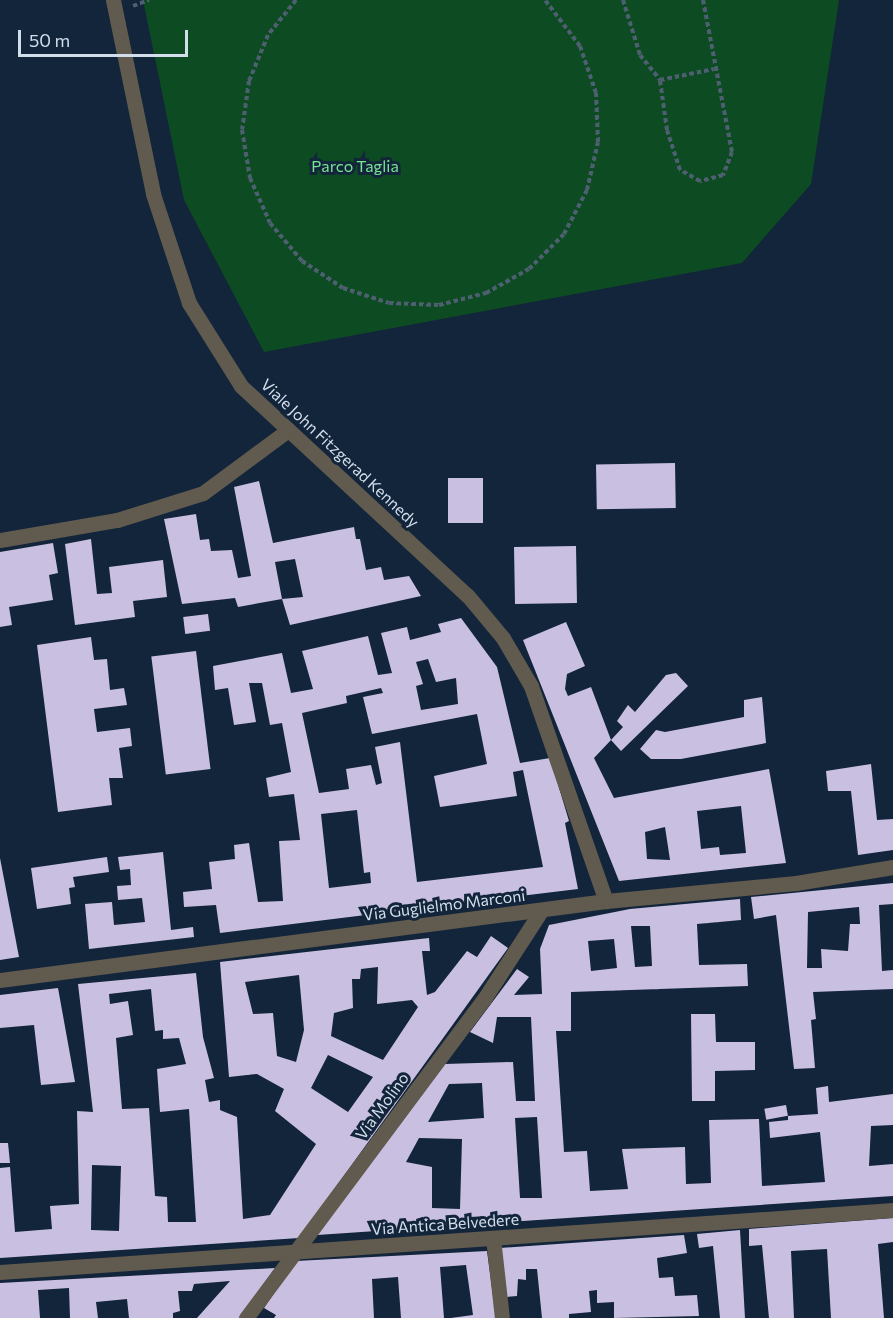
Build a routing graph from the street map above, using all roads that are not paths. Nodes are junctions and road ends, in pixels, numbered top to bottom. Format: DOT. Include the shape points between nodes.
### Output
graph roads {
  1 [pos="113,0"];
  2 [pos="288,430"];
  3 [pos="0,540"];
  4 [pos="893,867"];
  5 [pos="606,901"];
  6 [pos="541,911"];
  7 [pos="0,980"];
  8 [pos="893,1210"];
  9 [pos="493,1238"];
  10 [pos="294,1253"];
  11 [pos="0,1272"];
  12 [pos="246,1318"];
  13 [pos="502,1318"];
  1 -- 2 [label="street, Viale John Fitzgerad Kennedy" via="153,195 189,303 241,386"];
  2 -- 3 [label="street" via="203,493 117,520"];
  2 -- 5 [label="street, Viale John Fitzgerad Kennedy" via="468,596 503,638 531,686"];
  4 -- 5 [label="street, Via Guglielmo Marconi" via="796,883"];
  5 -- 6 [label="street, Via Guglielmo Marconi"];
  6 -- 7 [label="street, Via Guglielmo Marconi"];
  6 -- 10 [label="street, Via Molino" via="484,999"];
  8 -- 9 [label="street, Via Antica Belvedere"];
  9 -- 10 [label="street, Via Antica Belvedere"];
  9 -- 13 [label="street"];
  10 -- 11 [label="street, Via Antica Belvedere"];
  10 -- 12 [label="street, Via Molino"];
}
